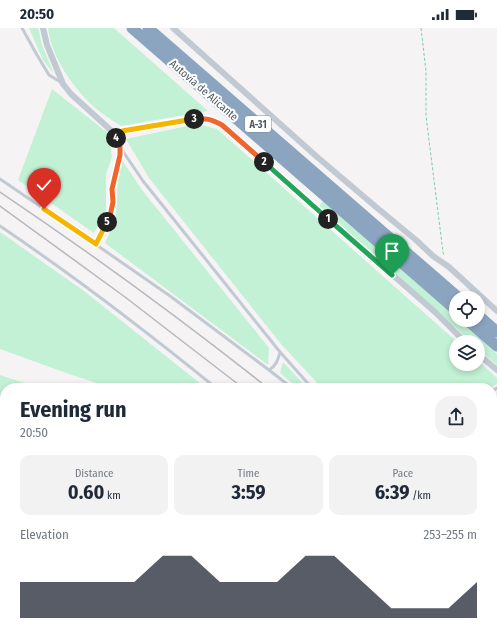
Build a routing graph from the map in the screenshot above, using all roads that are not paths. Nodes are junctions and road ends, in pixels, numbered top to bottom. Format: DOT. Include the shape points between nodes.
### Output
graph roads {
  1 [pos="22,28"];
  2 [pos="43,28"];
  3 [pos="132,28"];
  4 [pos="148,28"];
  5 [pos="173,28"];
  6 [pos="63,84"];
  7 [pos="114,134"];
  8 [pos="120,147"];
  9 [pos="0,179"];
  10 [pos="0,226"];
  11 [pos="96,244"];
  12 [pos="451,291"];
  13 [pos="449,304"];
  14 [pos="497,311"];
  15 [pos="485,321"];
  16 [pos="475,327"];
  17 [pos="497,332"];
  18 [pos="459,335"];
  19 [pos="497,346"];
  20 [pos="280,352"];
  21 [pos="485,360"];
  22 [pos="269,370"];
  23 [pos="497,370"];
  24 [pos="210,383"];
  25 [pos="286,383"];
  26 [pos="308,383"];
  1 -- 6 [label="lane" via="49,75"];
  2 -- 6 [label="street" via="49,51"];
  3 -- 13 [label="highway, Autovía de Alicante / A-31"];
  4 -- 12 [label="highway, Autovía de Alicante / A-31"];
  5 -- 14 [label="street"];
  6 -- 7 [label="street"];
  7 -- 8 [label="lane"];
  7 -- 18 [label="street" via="187,120 214,120"];
  8 -- 11 [label="lane" via="110,216"];
  8 -- 20 [label="lane" via="143,181"];
  9 -- 11 [label="lane"];
  10 -- 24 [label="lane" via="112,306"];
  11 -- 22 [label="lane"];
  15 -- 17 [label="highway"];
  16 -- 19 [label="highway"];
  20 -- 22 [label="lane" via="278,361"];
  20 -- 26 [label="lane"];
  21 -- 23 [label="street"];
  22 -- 25 [label="lane"];
}
